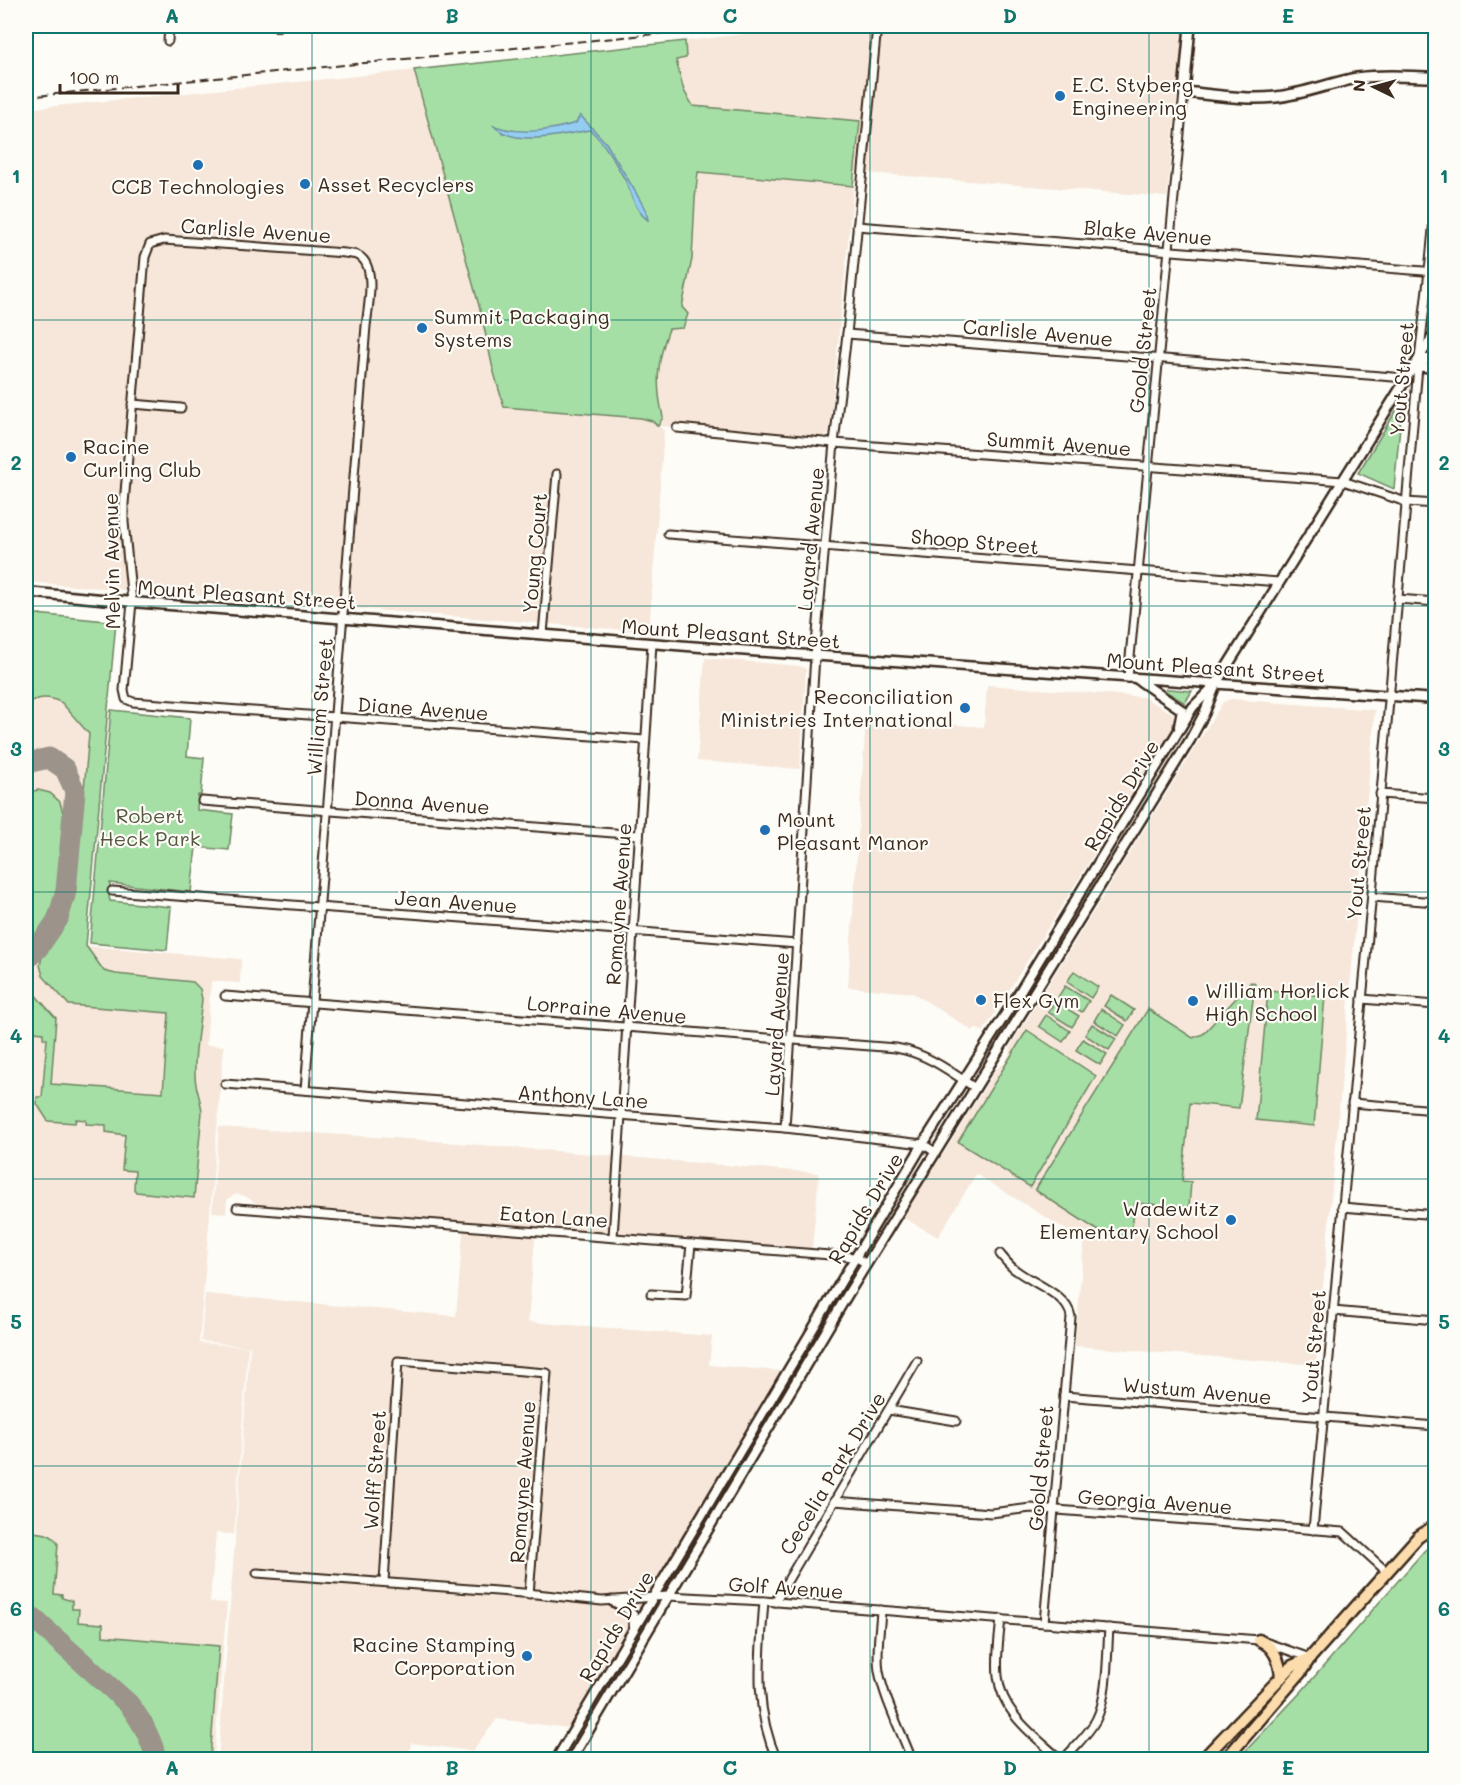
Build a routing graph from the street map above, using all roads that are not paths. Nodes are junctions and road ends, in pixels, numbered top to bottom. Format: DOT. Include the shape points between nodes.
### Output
graph roads {
  1 [pos="170,26"];
  2 [pos="877,26"];
  3 [pos="1190,26"];
  4 [pos="168,41"];
  5 [pos="1436,77"];
  6 [pos="1184,92"];
  7 [pos="1436,199"];
  8 [pos="857,226"];
  9 [pos="150,244"];
  10 [pos="1169,251"];
  11 [pos="360,257"];
  12 [pos="1432,271"];
  13 [pos="1436,331"];
  14 [pos="847,334"];
  15 [pos="1159,358"];
  16 [pos="1436,359"];
  17 [pos="1417,364"];
  18 [pos="1436,368"];
  19 [pos="1407,378"];
  20 [pos="132,404"];
  21 [pos="181,408"];
  22 [pos="677,428"];
  23 [pos="834,443"];
  24 [pos="1148,466"];
  25 [pos="557,474"];
  26 [pos="1343,480"];
  27 [pos="1406,502"];
  28 [pos="1436,504"];
  29 [pos="668,534"];
  30 [pos="826,546"];
  31 [pos="1138,571"];
  32 [pos="1279,582"];
  33 [pos="26,592"];
  34 [pos="1398,599"];
  35 [pos="132,602"];
  36 [pos="1436,602"];
  37 [pos="343,618"];
  38 [pos="543,634"];
  39 [pos="652,644"];
  40 [pos="815,656"];
  41 [pos="1133,678"];
  42 [pos="1216,684"];
  43 [pos="1389,695"];
  44 [pos="126,699"];
  45 [pos="1436,699"];
  46 [pos="335,718"];
  47 [pos="1178,733"];
  48 [pos="645,740"];
  49 [pos="1380,794"];
  50 [pos="1436,798"];
  51 [pos="202,801"];
  52 [pos="327,811"];
  53 [pos="639,835"];
  54 [pos="112,891"];
  55 [pos="1372,897"];
  56 [pos="1436,902"];
  57 [pos="320,906"];
  58 [pos="633,931"];
  59 [pos="797,944"];
  60 [pos="225,996"];
  61 [pos="1362,999"];
  62 [pos="312,1002"];
  63 [pos="1436,1005"];
  64 [pos="627,1027"];
  65 [pos="791,1040"];
  66 [pos="963,1080"];
  67 [pos="225,1084"];
  68 [pos="975,1088"];
  69 [pos="305,1090"];
  70 [pos="1352,1103"];
  71 [pos="1436,1110"];
  72 [pos="621,1115"];
  73 [pos="785,1128"];
  74 [pos="923,1144"];
  75 [pos="935,1152"];
  76 [pos="1342,1207"];
  77 [pos="237,1208"];
  78 [pos="1436,1215"];
  79 [pos="613,1237"];
  80 [pos="691,1244"];
  81 [pos="1000,1254"];
  82 [pos="855,1257"];
  83 [pos="867,1264"];
  84 [pos="651,1294"];
  85 [pos="1333,1311"];
  86 [pos="1436,1320"];
  87 [pos="798,1352"];
  88 [pos="810,1358"];
  89 [pos="918,1360"];
  90 [pos="398,1361"];
  91 [pos="1064,1396"];
  92 [pos="889,1410"];
  93 [pos="761,1414"];
  94 [pos="1323,1417"];
  95 [pos="773,1421"];
  96 [pos="956,1421"];
  97 [pos="1436,1426"];
  98 [pos="727,1472"];
  99 [pos="739,1478"];
  100 [pos="834,1501"];
  101 [pos="1054,1509"];
  102 [pos="700,1516"];
  103 [pos="712,1523"];
  104 [pos="1436,1525"];
  105 [pos="1313,1530"];
  106 [pos="686,1540"];
  107 [pos="698,1547"];
  108 [pos="1387,1572"];
  109 [pos="257,1573"];
  110 [pos="384,1582"];
  111 [pos="529,1594"];
  112 [pos="668,1596"];
  113 [pos="651,1597"];
  114 [pos="612,1601"];
  115 [pos="764,1601"];
  116 [pos="775,1602"];
  117 [pos="881,1610"];
  118 [pos="1001,1619"];
  119 [pos="1044,1623"];
  120 [pos="634,1627"];
  121 [pos="1108,1628"];
  122 [pos="1259,1640"];
  123 [pos="1310,1658"];
  124 [pos="1281,1678"];
  125 [pos="600,1684"];
  126 [pos="612,1690"];
  127 [pos="562,1748"];
  128 [pos="573,1757"];
  129 [pos="556,1760"];
  130 [pos="777,1760"];
  131 [pos="912,1760"];
  132 [pos="1062,1760"];
  133 [pos="1202,1760"];
  134 [pos="1225,1760"];
  1 -- 4 [label="street"];
  2 -- 8 [label="street, Layard Avenue"];
  3 -- 6 [label="main road, Goold Street"];
  5 -- 6 [label="main road" via="1360,78 1275,97"];
  6 -- 10 [label="street, Goold Street"];
  7 -- 12 [label="street, Yout Street"];
  8 -- 10 [label="street, Blake Avenue"];
  8 -- 14 [label="street, Layard Avenue"];
  9 -- 11 [label="street, Carlisle Avenue" via="164,240"];
  9 -- 20 [label="street, Melvin Avenue" via="145,257"];
  10 -- 12 [label="street, Blake Avenue"];
  10 -- 15 [label="street, Goold Street"];
  11 -- 37 [label="street, William Street" via="369,268 370,279"];
  12 -- 17 [label="street, Yout Street"];
  13 -- 17 [label="street, Rapids Drive"];
  14 -- 15 [label="street, Carlisle Avenue"];
  14 -- 23 [label="street, Layard Avenue"];
  15 -- 19 [label="street, Carlisle Avenue"];
  15 -- 24 [label="street, Goold Street"];
  16 -- 17 [label="street"];
  17 -- 18 [label="street"];
  17 -- 19 [label="street, Rapids Drive"];
  17 -- 27 [label="street, Yout Street"];
  19 -- 26 [label="street, Rapids Drive"];
  20 -- 21 [label="street"];
  20 -- 35 [label="street, Melvin Avenue" via="124,504"];
  22 -- 23 [label="street, Summit Avenue"];
  23 -- 24 [label="street, Summit Avenue"];
  23 -- 30 [label="street, Layard Avenue"];
  24 -- 26 [label="street, Summit Avenue"];
  24 -- 31 [label="street, Goold Street"];
  25 -- 38 [label="street, Young Court"];
  26 -- 27 [label="street, Summit Avenue"];
  26 -- 32 [label="street, Rapids Drive"];
  27 -- 28 [label="street, Summit Avenue"];
  27 -- 34 [label="street, Yout Street"];
  29 -- 30 [label="street, Shoop Street"];
  30 -- 31 [label="street, Shoop Street"];
  30 -- 40 [label="street, Layard Avenue"];
  31 -- 32 [label="street, Shoop Street"];
  31 -- 41 [label="street, Goold Street"];
  32 -- 42 [label="street, Rapids Drive"];
  33 -- 35 [label="street, Mount Pleasant Street"];
  34 -- 36 [label="street"];
  34 -- 43 [label="street, Yout Street"];
  35 -- 37 [label="street, Mount Pleasant Street"];
  35 -- 44 [label="street, Melvin Avenue"];
  37 -- 38 [label="street, Mount Pleasant Street"];
  37 -- 46 [label="street, William Street"];
  38 -- 39 [label="street, Mount Pleasant Street"];
  39 -- 40 [label="street, Mount Pleasant Street"];
  39 -- 48 [label="street, Romayne Avenue"];
  40 -- 41 [label="street, Mount Pleasant Street"];
  40 -- 59 [label="street, Layard Avenue"];
  41 -- 42 [label="street, Mount Pleasant Street"];
  41 -- 47 [label="street" via="1182,710"];
  42 -- 43 [label="street, Mount Pleasant Street"];
  42 -- 47 [label="street, Rapids Drive" via="1193,707"];
  42 -- 68 [label="street, Rapids Drive" via="1190,740"];
  43 -- 45 [label="street, Mount Pleasant Street"];
  43 -- 49 [label="street, Yout Street"];
  44 -- 46 [label="street, Diane Avenue"];
  46 -- 48 [label="street, Diane Avenue"];
  46 -- 52 [label="street, William Street"];
  47 -- 66 [label="street, Rapids Drive"];
  48 -- 53 [label="street, Romayne Avenue"];
  49 -- 50 [label="street"];
  49 -- 55 [label="street, Yout Street"];
  51 -- 52 [label="street, Donna Avenue"];
  52 -- 53 [label="street, Donna Avenue"];
  52 -- 57 [label="street, William Street"];
  53 -- 58 [label="street, Romayne Avenue"];
  54 -- 57 [label="street, Jean Avenue"];
  55 -- 56 [label="street"];
  55 -- 61 [label="street, Yout Street"];
  57 -- 58 [label="street, Jean Avenue"];
  57 -- 62 [label="street, William Street"];
  58 -- 59 [label="street, Jean Avenue"];
  58 -- 64 [label="street, Romayne Avenue"];
  59 -- 65 [label="street, Layard Avenue"];
  60 -- 62 [label="street, Lorraine Avenue"];
  61 -- 63 [label="street"];
  61 -- 70 [label="street, Yout Street"];
  62 -- 64 [label="street, Lorraine Avenue"];
  62 -- 69 [label="street, William Street"];
  64 -- 65 [label="street, Lorraine Avenue"];
  64 -- 72 [label="street, Romayne Avenue"];
  65 -- 66 [label="street, Lorraine Avenue" via="906,1050 927,1057"];
  65 -- 73 [label="street, Layard Avenue"];
  66 -- 68 [label="street, Lorraine Avenue"];
  66 -- 74 [label="street, Rapids Drive"];
  67 -- 69 [label="street, Anthony Lane"];
  68 -- 75 [label="street, Rapids Drive"];
  69 -- 72 [label="street, Anthony Lane"];
  70 -- 71 [label="street"];
  70 -- 76 [label="street, Yout Street"];
  72 -- 73 [label="street, Anthony Lane"];
  72 -- 79 [label="street, Romayne Avenue"];
  73 -- 74 [label="street, Anthony Lane"];
  74 -- 75 [label="street, Anthony Lane"];
  74 -- 82 [label="street, Rapids Drive"];
  75 -- 83 [label="street, Rapids Drive"];
  76 -- 78 [label="street"];
  76 -- 85 [label="street, Yout Street"];
  77 -- 79 [label="street, Eaton Lane"];
  79 -- 80 [label="street, Eaton Lane"];
  80 -- 82 [label="street, Eaton Lane"];
  80 -- 84 [label="street" via="686,1296"];
  81 -- 91 [label="street, Goold Street" via="1014,1270 1062,1300 1070,1311"];
  82 -- 83 [label="street, Eaton Lane"];
  82 -- 87 [label="street, Rapids Drive"];
  83 -- 88 [label="street, Rapids Drive"];
  85 -- 86 [label="street"];
  85 -- 94 [label="street, Yout Street"];
  87 -- 88 [label="street"];
  87 -- 93 [label="street, Rapids Drive"];
  88 -- 95 [label="street, Rapids Drive"];
  89 -- 92 [label="street, Cecelia Park Drive"];
  90 -- 110 [label="street, Wolff Street"];
  90 -- 111 [label="street, Romayne Avenue" via="547,1373"];
  91 -- 94 [label="street, Wustum Avenue"];
  91 -- 101 [label="street, Goold Street"];
  92 -- 96 [label="street"];
  92 -- 100 [label="street, Cecelia Park Drive"];
  93 -- 95 [label="street"];
  93 -- 98 [label="street, Rapids Drive"];
  94 -- 97 [label="street, Wustum Avenue"];
  94 -- 105 [label="street, Yout Street"];
  95 -- 99 [label="street, Rapids Drive"];
  98 -- 99 [label="street"];
  98 -- 102 [label="street, Rapids Drive"];
  99 -- 103 [label="street, Rapids Drive"];
  100 -- 101 [label="street, Georgia Avenue" via="991,1513"];
  100 -- 116 [label="street, Cecelia Park Drive"];
  101 -- 105 [label="street, Georgia Avenue"];
  101 -- 119 [label="street, Goold Street"];
  102 -- 103 [label="street"];
  102 -- 106 [label="street, Rapids Drive"];
  103 -- 107 [label="street, Rapids Drive"];
  104 -- 108 [label="main road" via="1418,1537"];
  105 -- 108 [label="street, Georgia Avenue" via="1343,1532"];
  106 -- 107 [label="street"];
  106 -- 113 [label="street, Rapids Drive"];
  107 -- 112 [label="street, Rapids Drive"];
  108 -- 123 [label="main road"];
  109 -- 110 [label="street, Golf Avenue"];
  110 -- 111 [label="street, Golf Avenue"];
  111 -- 114 [label="street, Golf Avenue"];
  112 -- 113 [label="street, Golf Avenue"];
  112 -- 115 [label="street, Golf Avenue"];
  112 -- 126 [label="street, Rapids Drive"];
  113 -- 114 [label="street, Golf Avenue"];
  113 -- 120 [label="street, Rapids Drive"];
  114 -- 120 [label="street" via="633,1615"];
  115 -- 116 [label="street, Golf Avenue"];
  115 -- 130 [label="street" via="759,1694 765,1728"];
  116 -- 117 [label="street, Golf Avenue"];
  117 -- 118 [label="street, Golf Avenue"];
  117 -- 131 [label="street" via="879,1670"];
  118 -- 119 [label="street, Golf Avenue"];
  118 -- 132 [label="street" via="997,1662 1000,1688 1011,1712"];
  119 -- 121 [label="street, Golf Avenue"];
  120 -- 125 [label="street, Rapids Drive"];
  121 -- 122 [label="street, Golf Avenue"];
  121 -- 132 [label="street" via="1101,1709 1089,1731"];
  122 -- 123 [label="street, Golf Avenue"];
  122 -- 124 [label="main road" via="1274,1650"];
  123 -- 124 [label="main road" via="1292,1666"];
  123 -- 134 [label="main road"];
  124 -- 133 [label="main road"];
  125 -- 126 [label="street"];
  125 -- 127 [label="street, Rapids Drive"];
  126 -- 128 [label="street, Rapids Drive"];
  127 -- 128 [label="street"];
  127 -- 129 [label="street, Rapids Drive"];
}
